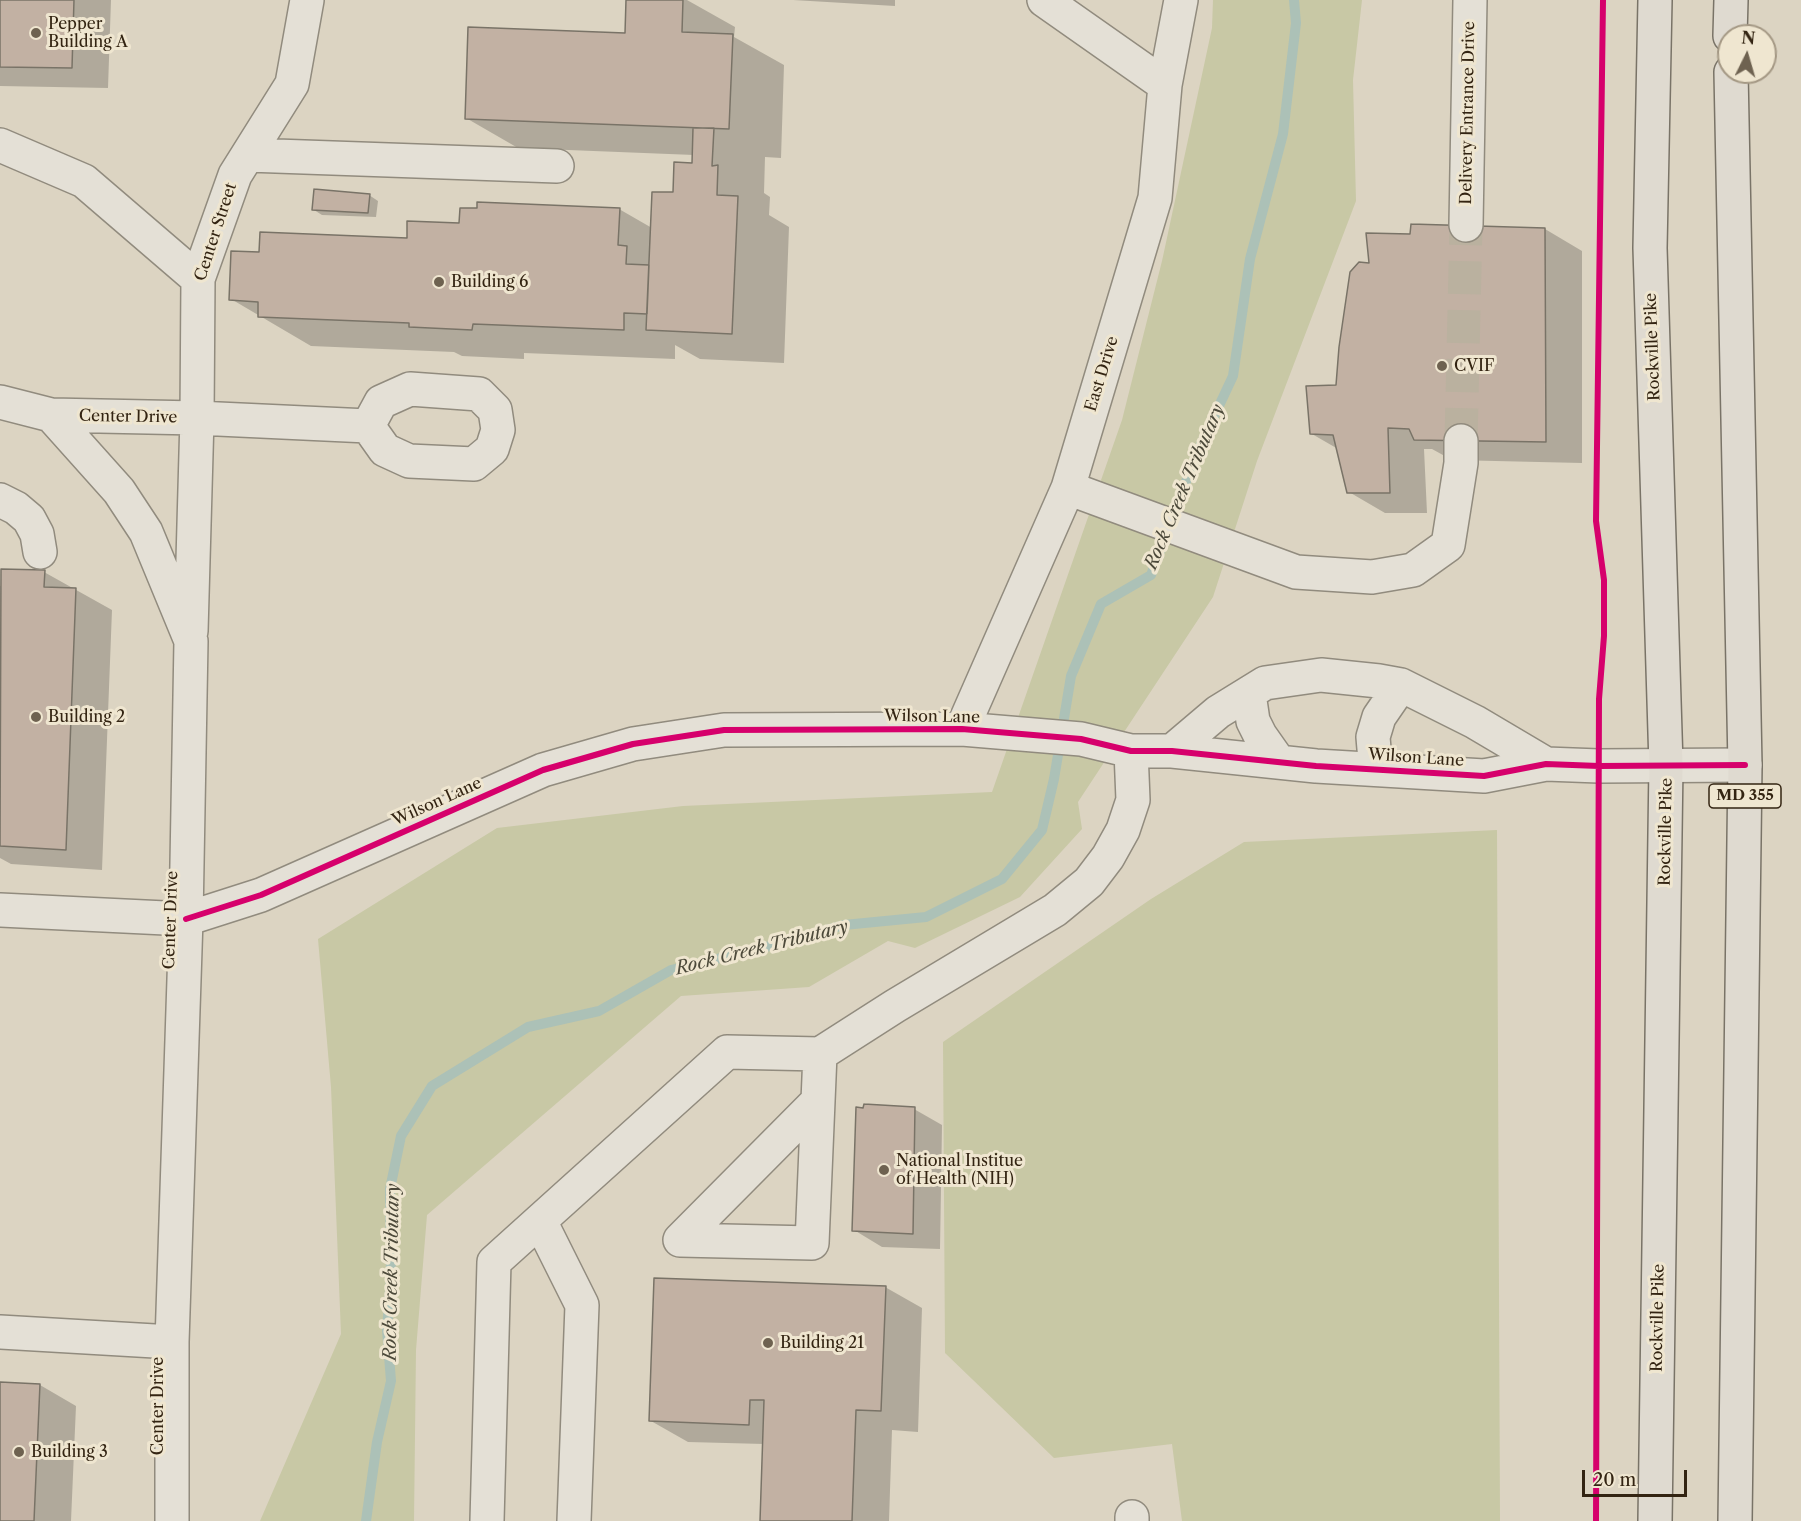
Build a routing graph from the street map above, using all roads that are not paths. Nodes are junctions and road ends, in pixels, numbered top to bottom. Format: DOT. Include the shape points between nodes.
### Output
graph roads {
  1 [pos="307,0"];
  2 [pos="1044,0"];
  3 [pos="1180,0"];
  4 [pos="1470,0"];
  5 [pos="1655,0"];
  6 [pos="1731,84"];
  7 [pos="1165,85"];
  8 [pos="0,145"];
  9 [pos="248,155"];
  10 [pos="556,166"];
  11 [pos="1466,225"];
  12 [pos="198,279"];
  13 [pos="0,402"];
  14 [pos="51,416"];
  15 [pos="197,418"];
  16 [pos="368,426"];
  17 [pos="1461,441"];
  18 [pos="1068,488"];
  19 [pos="0,500"];
  20 [pos="40,552"];
  21 [pos="191,641"];
  22 [pos="1401,685"];
  23 [pos="1249,694"];
  24 [pos="962,729"];
  25 [pos="1131,751"];
  26 [pos="1172,751"];
  27 [pos="1280,762"];
  28 [pos="1546,764"];
  29 [pos="1666,765"];
  30 [pos="1745,765"];
  31 [pos="1382,770"];
  32 [pos="0,910"];
  33 [pos="186,919"];
  34 [pos="820,1054"];
  35 [pos="818,1101"];
  36 [pos="540,1221"];
  37 [pos="0,1332"];
  38 [pos="172,1342"];
  39 [pos="172,1521"];
  40 [pos="487,1521"];
  41 [pos="574,1521"];
  42 [pos="1655,1521"];
  43 [pos="1735,1521"];
  1 -- 9 [label="street, Center Street" via="292,84"];
  2 -- 7 [label="street"];
  3 -- 7 [label="street, East Drive"];
  4 -- 11 [label="street, Delivery Entrance Drive"];
  5 -- 29 [label="main road, Rockville Pike" via="1650,248"];
  6 -- 30 [label="main road, MD 355"];
  7 -- 18 [label="street, East Drive" via="1155,198"];
  8 -- 12 [label="street" via="84,181"];
  9 -- 10 [label="street"];
  9 -- 12 [label="street, Center Street" via="235,175"];
  12 -- 15 [label="street, Center Street"];
  13 -- 14 [label="street, Center Drive"];
  14 -- 15 [label="street, Center Drive"];
  14 -- 21 [label="street, Center Drive" via="119,491 146,532"];
  15 -- 16 [label="street"];
  15 -- 21 [label="street, Center Drive"];
  17 -- 18 [label="street" via="1448,545 1413,570 1372,577 1296,572"];
  18 -- 24 [label="street, East Drive"];
  19 -- 20 [label="street" via="29,519"];
  21 -- 33 [label="street, Center Drive"];
  22 -- 23 [label="street" via="1321,675 1265,683"];
  22 -- 28 [label="street"];
  22 -- 31 [label="street" via="1379,717 1373,737"];
  23 -- 26 [label="street" via="1218,712"];
  23 -- 27 [label="street" via="1253,722"];
  24 -- 25 [label="street, Wilson Lane" via="1081,739"];
  24 -- 33 [label="street, Wilson Lane" via="724,730 633,744 543,770 261,895"];
  25 -- 26 [label="street, Wilson Lane"];
  25 -- 34 [label="street" via="1132,800 1123,830 1089,882 1055,910"];
  26 -- 27 [label="street, Wilson Lane"];
  27 -- 31 [label="street, Wilson Lane"];
  28 -- 29 [label="street, Wilson Lane"];
  28 -- 31 [label="street, Wilson Lane" via="1484,776"];
  29 -- 30 [label="street, Wilson Lane"];
  29 -- 42 [label="main road, Rockville Pike"];
  30 -- 43 [label="main road, MD 355"];
  32 -- 33 [label="street"];
  33 -- 38 [label="street, Center Drive"];
  34 -- 35 [label="street"];
  34 -- 36 [label="street" via="727,1052"];
  35 -- 35 [label="street" via="812,1243 680,1240 802,1117"];
  36 -- 40 [label="street" via="494,1262"];
  36 -- 41 [label="street" via="582,1305"];
  37 -- 38 [label="street"];
  38 -- 39 [label="street, Center Drive"];
}
